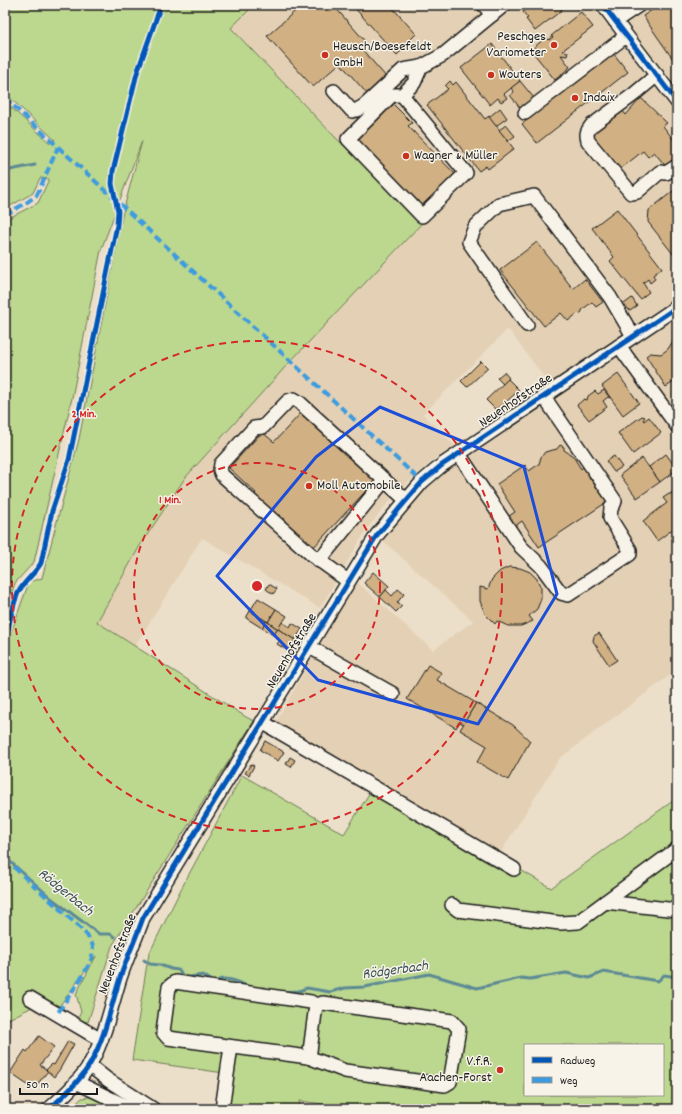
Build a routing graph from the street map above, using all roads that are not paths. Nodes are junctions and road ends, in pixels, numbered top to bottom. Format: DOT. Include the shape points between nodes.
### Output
graph roads {
  1 [pos="504,5"];
  2 [pos="603,5"];
  3 [pos="639,5"];
  4 [pos="488,10"];
  5 [pos="615,22"];
  6 [pos="626,36"];
  7 [pos="421,67"];
  8 [pos="657,75"];
  9 [pos="334,91"];
  10 [pos="402,95"];
  11 [pos="677,102"];
  12 [pos="525,113"];
  13 [pos="677,166"];
  14 [pos="677,307"];
  15 [pos="527,325"];
  16 [pos="633,336"];
  17 [pos="619,346"];
  18 [pos="544,397"];
  19 [pos="677,426"];
  20 [pos="459,454"];
  21 [pos="384,481"];
  22 [pos="406,500"];
  23 [pos="319,561"];
  24 [pos="348,581"];
  25 [pos="308,646"];
  26 [pos="393,694"];
  27 [pos="262,722"];
  28 [pos="677,849"];
  29 [pos="514,869"];
  30 [pos="605,902"];
  31 [pos="452,905"];
  32 [pos="677,910"];
  33 [pos="30,998"];
  34 [pos="316,1005"];
  35 [pos="101,1040"];
  36 [pos="230,1047"];
  37 [pos="308,1057"];
  38 [pos="89,1065"];
  39 [pos="76,1082"];
  40 [pos="49,1109"];
  41 [pos="132,1109"];
  42 [pos="153,1109"];
  43 [pos="222,1109"];
  1 -- 4 [label="street"];
  2 -- 5 [label="street"];
  3 -- 5 [label="street"];
  4 -- 7 [label="street" via="443,55"];
  5 -- 6 [label="street"];
  6 -- 8 [label="street"];
  6 -- 12 [label="street"];
  7 -- 9 [label="street" via="403,70 357,110 352,111"];
  7 -- 10 [label="street" via="414,83"];
  8 -- 11 [label="street"];
  8 -- 13 [label="street" via="591,126 587,131 588,141 631,193 637,192 660,172 666,173"];
  10 -- 10 [label="street" via="392,95 348,139 422,216 466,173"];
  14 -- 16 [label="street, Neuenhofstraße"];
  15 -- 16 [label="street" via="469,242 475,227 499,204 534,196 610,297"];
  16 -- 17 [label="street, Neuenhofstraße"];
  17 -- 18 [label="street, Neuenhofstraße"];
  17 -- 19 [label="street"];
  18 -- 20 [label="street, Neuenhofstraße"];
  18 -- 20 [label="street" via="615,501 610,518 630,554 568,595 561,593 541,566 521,547"];
  20 -- 22 [label="street, Neuenhofstraße" via="422,482"];
  21 -- 22 [label="street"];
  21 -- 23 [label="street"];
  21 -- 23 [label="street" via="294,400 288,401 263,427 254,428 221,464 222,475"];
  22 -- 24 [label="street, Neuenhofstraße" via="377,535"];
  23 -- 24 [label="street"];
  24 -- 25 [label="street, Neuenhofstraße"];
  25 -- 26 [label="street"];
  25 -- 27 [label="street, Neuenhofstraße"];
  27 -- 29 [label="street"];
  27 -- 35 [label="street, Neuenhofstraße" via="143,918 121,975"];
  28 -- 30 [label="street"];
  30 -- 31 [label="street" via="578,922 560,924 458,910"];
  30 -- 32 [label="street"];
  33 -- 35 [label="street"];
  34 -- 36 [label="street" via="175,982 169,987 163,1032 168,1038"];
  34 -- 37 [label="street"];
  34 -- 37 [label="street" via="323,1003 452,1021 459,1029 458,1037 450,1082 445,1086 345,1071"];
  35 -- 38 [label="street, Neuenhofstraße"];
  36 -- 37 [label="street"];
  36 -- 43 [label="street"];
  38 -- 39 [label="street, Neuenhofstraße"];
  38 -- 42 [label="street"];
  39 -- 40 [label="street, Neuenhofstraße"];
  39 -- 41 [label="street"];
}
